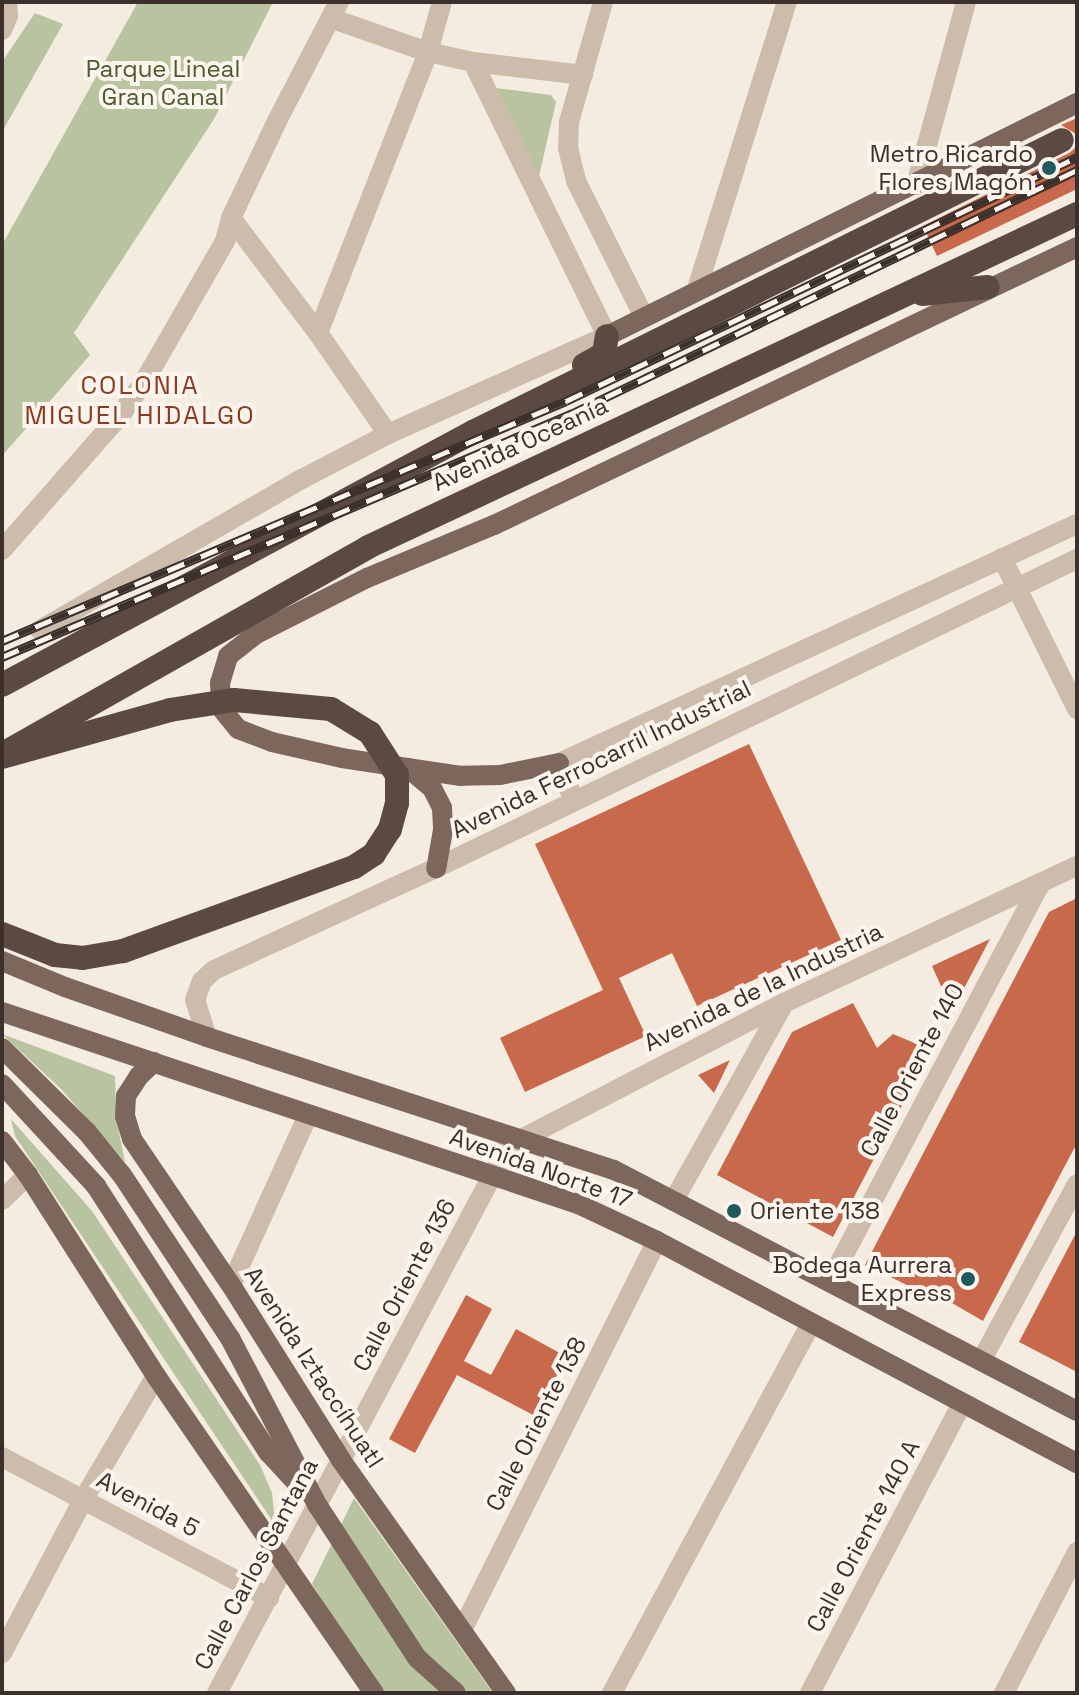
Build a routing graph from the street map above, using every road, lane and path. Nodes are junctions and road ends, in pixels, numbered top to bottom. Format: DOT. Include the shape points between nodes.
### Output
graph roads {
  1 [pos="7,2"];
  2 [pos="442,2"];
  3 [pos="603,2"];
  4 [pos="787,2"];
  5 [pos="966,2"];
  6 [pos="336,10"];
  7 [pos="2,30"];
  8 [pos="428,52"];
  9 [pos="473,62"];
  10 [pos="583,75"];
  11 [pos="1077,103"];
  12 [pos="1062,140"];
  13 [pos="916,185"];
  14 [pos="1077,214"];
  15 [pos="231,218"];
  16 [pos="1072,253"];
  17 [pos="988,287"];
  18 [pos="696,292"];
  19 [pos="904,296"];
  20 [pos="644,317"];
  21 [pos="318,333"];
  22 [pos="607,336"];
  23 [pos="473,432"];
  24 [pos="388,434"];
  25 [pos="1077,524"];
  26 [pos="2,550"];
  27 [pos="1002,558"];
  28 [pos="1077,559"];
  29 [pos="1016,587"];
  30 [pos="40,630"];
  31 [pos="2,685"];
  32 [pos="1077,709"];
  33 [pos="2,756"];
  34 [pos="559,763"];
  35 [pos="408,768"];
  36 [pos="574,801"];
  37 [pos="1077,866"];
  38 [pos="436,868"];
  39 [pos="1040,884"];
  40 [pos="2,934"];
  41 [pos="2,961"];
  42 [pos="784,1003"];
  43 [pos="2,1012"];
  44 [pos="207,1037"];
  45 [pos="2,1048"];
  46 [pos="154,1062"];
  47 [pos="2,1084"];
  48 [pos="308,1115"];
  49 [pos="518,1139"];
  50 [pos="2,1141"];
  51 [pos="28,1175"];
  52 [pos="490,1177"];
  53 [pos="1077,1184"];
  54 [pos="2,1200"];
  55 [pos="674,1200"];
  56 [pos="657,1241"];
  57 [pos="830,1281"];
  58 [pos="231,1285"];
  59 [pos="811,1323"];
  60 [pos="981,1361"];
  61 [pos="156,1376"];
  62 [pos="962,1403"];
  63 [pos="1077,1411"];
  64 [pos="2,1457"];
  65 [pos="341,1460"];
  66 [pos="1077,1463"];
  67 [pos="83,1500"];
  68 [pos="318,1506"];
  69 [pos="1077,1552"];
  70 [pos="286,1563"];
  71 [pos="269,1598"];
  72 [pos="462,1630"];
  73 [pos="2,1653"];
  74 [pos="217,1693"];
  75 [pos="374,1693"];
  76 [pos="456,1693"];
  77 [pos="506,1693"];
  78 [pos="612,1693"];
  79 [pos="810,1693"];
  80 [pos="1004,1693"];
  1 -- 7 [label="street"];
  2 -- 8 [label="street"];
  3 -- 10 [label="street"];
  4 -- 18 [label="street"];
  5 -- 13 [label="street"];
  6 -- 8 [label="street"];
  6 -- 15 [label="street"];
  8 -- 9 [label="street"];
  8 -- 21 [label="street"];
  9 -- 10 [label="street"];
  9 -- 22 [label="street"];
  10 -- 20 [label="street" via="569,122 568,148 576,181"];
  11 -- 13 [label="main road"];
  12 -- 23 [label="highway, Avenida Oceanía"];
  13 -- 18 [label="main road"];
  14 -- 19 [label="highway, Avenida Oceanía"];
  15 -- 21 [label="street"];
  15 -- 26 [label="street" via="225,241 144,382"];
  16 -- 17 [label="main road"];
  17 -- 19 [label="highway"];
  17 -- 35 [label="main road" via="494,525 367,578 256,634 228,656 220,683 221,708 238,729 272,742"];
  18 -- 20 [label="main road"];
  19 -- 33 [label="highway, Avenida Oceanía" via="368,547"];
  20 -- 22 [label="main road"];
  21 -- 24 [label="street"];
  22 -- 23 [label="highway" via="604,354 522,398"];
  22 -- 24 [label="street"];
  23 -- 31 [label="highway, Avenida Oceanía"];
  24 -- 30 [label="street"];
  25 -- 27 [label="street, Avenida Ferrocarril Industrial"];
  27 -- 29 [label="street"];
  27 -- 34 [label="street, Avenida Ferrocarril Industrial"];
  28 -- 29 [label="street, Avenida Ferrocarril Industrial"];
  29 -- 32 [label="street"];
  29 -- 36 [label="street, Avenida Ferrocarril Industrial"];
  33 -- 40 [label="highway, bridge" via="170,710 234,700 331,709 370,733 397,775 390,829 374,854 354,867 123,951 83,958 55,955"];
  34 -- 35 [label="main road" via="500,775"];
  34 -- 36 [label="street"];
  35 -- 38 [label="main road" via="432,788 442,808"];
  36 -- 38 [label="street, Avenida Ferrocarril Industrial"];
  37 -- 39 [label="street, Avenida de la Industria"];
  38 -- 44 [label="street, Avenida Ferrocarril Industrial" via="207,975 195,1000"];
  39 -- 42 [label="street, Avenida de la Industria"];
  39 -- 57 [label="street, Calle Oriente 140"];
  41 -- 44 [label="main road, Avenida Norte 17"];
  42 -- 49 [label="street, Avenida de la Industria"];
  42 -- 55 [label="street"];
  43 -- 46 [label="main road, Avenida Norte 17"];
  44 -- 49 [label="main road, Avenida Norte 17"];
  45 -- 68 [label="main road" via="87,1132 122,1175 230,1338"];
  46 -- 48 [label="main road, Avenida Norte 17"];
  46 -- 58 [label="main road, Avenida Iztaccíhuatl" via="129,1089 124,1105 127,1127"];
  47 -- 68 [label="main road" via="96,1186 269,1453"];
  48 -- 52 [label="main road, Avenida Norte 17"];
  48 -- 58 [label="street"];
  49 -- 52 [label="street, Avenida de la Industria"];
  49 -- 55 [label="main road, Avenida Norte 17" via="614,1170"];
  50 -- 51 [label="main road"];
  51 -- 54 [label="street"];
  51 -- 61 [label="main road"];
  52 -- 56 [label="main road, Avenida Norte 17" via="578,1204"];
  52 -- 65 [label="street, Calle Oriente 136"];
  53 -- 60 [label="street"];
  55 -- 57 [label="main road, Avenida Norte 17"];
  56 -- 59 [label="main road, Avenida Norte 17"];
  56 -- 72 [label="street, Calle Oriente 138"];
  57 -- 60 [label="main road, Avenida Norte 17"];
  58 -- 65 [label="main road, Avenida Iztaccíhuatl"];
  59 -- 62 [label="main road, Avenida Norte 17"];
  59 -- 78 [label="street"];
  60 -- 63 [label="main road, Avenida Norte 17"];
  61 -- 67 [label="street"];
  61 -- 70 [label="main road"];
  62 -- 66 [label="main road, Avenida Norte 17"];
  62 -- 79 [label="street, Calle Oriente 140 A"];
  64 -- 67 [label="street, Avenida 5"];
  65 -- 68 [label="street, Calle Carlos Santana"];
  65 -- 72 [label="main road, Avenida Iztaccíhuatl"];
  67 -- 71 [label="street, Avenida 5"];
  67 -- 73 [label="street"];
  68 -- 70 [label="street, Calle Carlos Santana"];
  68 -- 76 [label="main road" via="417,1658"];
  69 -- 80 [label="street"];
  70 -- 71 [label="street, Calle Carlos Santana"];
  70 -- 75 [label="main road"];
  71 -- 74 [label="street, Calle Carlos Santana"];
  72 -- 77 [label="main road, Avenida Iztaccíhuatl"];
}
